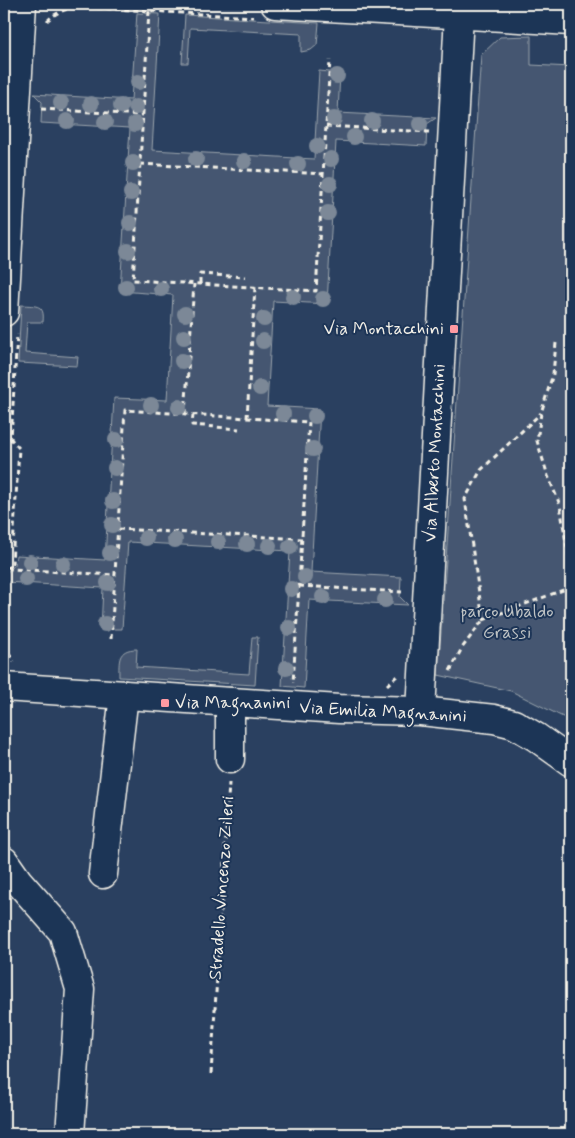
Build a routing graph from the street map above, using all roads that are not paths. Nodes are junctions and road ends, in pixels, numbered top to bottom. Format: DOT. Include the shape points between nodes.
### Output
graph roads {
  1 [pos="22,4"];
  2 [pos="265,10"];
  3 [pos="459,14"];
  4 [pos="571,21"];
  5 [pos="10,322"];
  6 [pos="11,677"];
  7 [pos="124,695"];
  8 [pos="230,702"];
  9 [pos="421,711"];
  10 [pos="230,759"];
  11 [pos="571,762"];
  12 [pos="4,861"];
  13 [pos="103,874"];
  14 [pos="70,1134"];
  1 -- 5 [label="street"];
  2 -- 3 [label="street"];
  3 -- 4 [label="street"];
  3 -- 9 [label="street, Via Alberto Montacchini"];
  6 -- 7 [label="street, Via Emilia Magnanini"];
  7 -- 8 [label="street, Via Emilia Magnanini"];
  7 -- 13 [label="street"];
  8 -- 9 [label="street, Via Emilia Magnanini"];
  8 -- 10 [label="street"];
  9 -- 11 [label="street, Via Emilia Magnanini" via="514,724"];
  12 -- 14 [label="street" via="18,882 63,932 80,989"];
}
